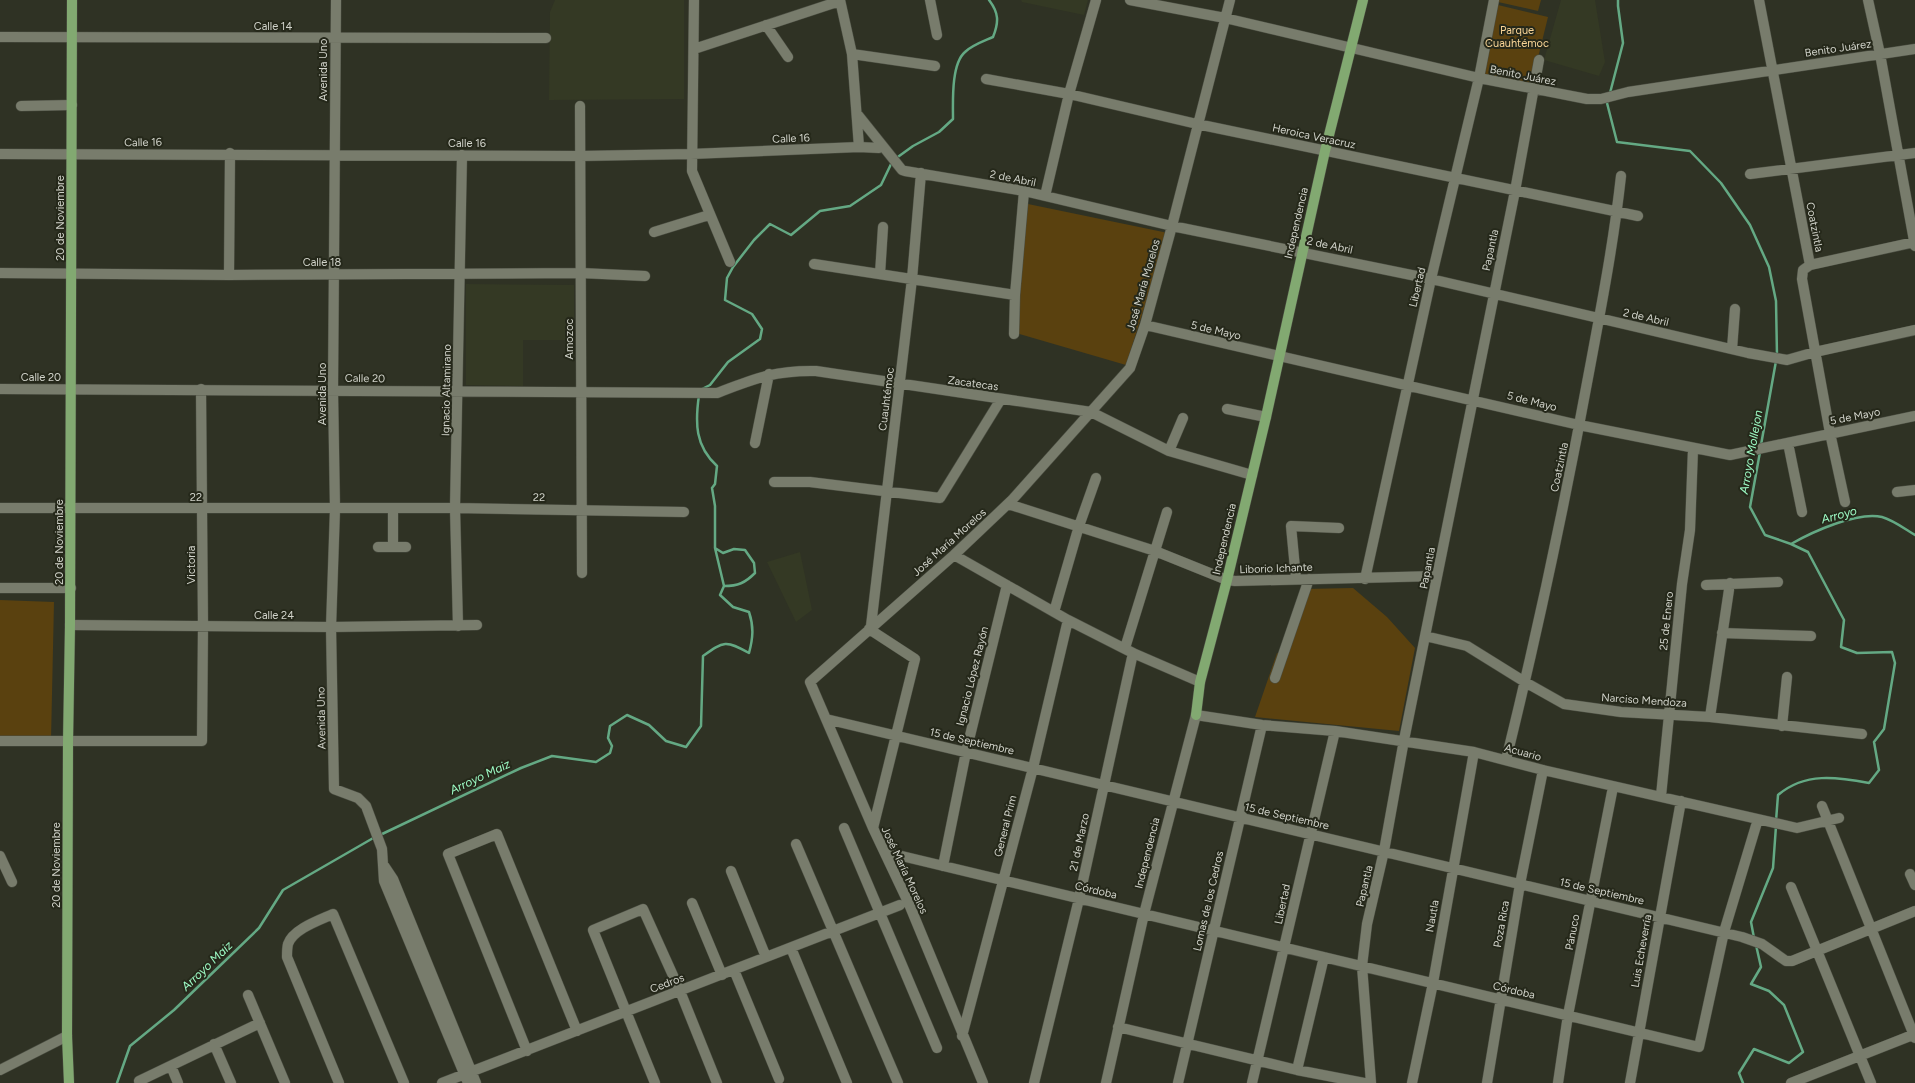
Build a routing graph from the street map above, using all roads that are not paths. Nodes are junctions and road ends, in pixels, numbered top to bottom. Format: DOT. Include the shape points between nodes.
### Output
graph roads {
  1 [pos="72,0"];
  2 [pos="336,0"];
  3 [pos="694,0"];
  4 [pos="930,0"];
  5 [pos="1096,0"];
  6 [pos="1130,0"];
  7 [pos="1230,0"];
  8 [pos="1363,0"];
  9 [pos="1494,0"];
  10 [pos="1759,0"];
  11 [pos="1868,0"];
  12 [pos="840,1"];
  13 [pos="1225,18"];
  14 [pos="766,25"];
  15 [pos="937,34"];
  16 [pos="0,36"];
  17 [pos="72,38"];
  18 [pos="335,38"];
  19 [pos="546,38"];
  20 [pos="694,48"];
  21 [pos="1352,48"];
  22 [pos="1915,49"];
  23 [pos="852,54"];
  24 [pos="1880,54"];
  25 [pos="788,57"];
  26 [pos="1539,60"];
  27 [pos="935,66"];
  28 [pos="1773,69"];
  29 [pos="1479,78"];
  30 [pos="986,80"];
  31 [pos="1534,90"];
  32 [pos="1069,94"];
  33 [pos="72,105"];
  34 [pos="20,106"];
  35 [pos="580,106"];
  36 [pos="858,115"];
  37 [pos="1197,124"];
  38 [pos="859,147"];
  39 [pos="883,147"];
  40 [pos="1325,151"];
  41 [pos="230,153"];
  42 [pos="1915,153"];
  43 [pos="0,154"];
  44 [pos="336,154"];
  45 [pos="692,154"];
  46 [pos="72,155"];
  47 [pos="462,155"];
  48 [pos="580,156"];
  49 [pos="1898,156"];
  50 [pos="1791,169"];
  51 [pos="921,173"];
  52 [pos="1750,174"];
  53 [pos="1621,176"];
  54 [pos="1456,177"];
  55 [pos="1024,191"];
  56 [pos="1515,191"];
  57 [pos="1045,196"];
  58 [pos="1617,211"];
  59 [pos="709,214"];
  60 [pos="1638,216"];
  61 [pos="1172,226"];
  62 [pos="883,228"];
  63 [pos="654,232"];
  64 [pos="1915,243"];
  65 [pos="1302,252"];
  66 [pos="730,262"];
  67 [pos="814,264"];
  68 [pos="1810,265"];
  69 [pos="460,272"];
  70 [pos="0,273"];
  71 [pos="581,273"];
  72 [pos="71,274"];
  73 [pos="334,274"];
  74 [pos="880,274"];
  75 [pos="228,275"];
  76 [pos="645,276"];
  77 [pos="912,279"];
  78 [pos="1431,279"];
  79 [pos="1493,294"];
  80 [pos="1015,295"];
  81 [pos="1735,309"];
  82 [pos="1599,319"];
  83 [pos="1145,326"];
  84 [pos="1915,330"];
  85 [pos="1014,334"];
  86 [pos="1732,349"];
  87 [pos="1815,352"];
  88 [pos="1279,357"];
  89 [pos="769,374"];
  90 [pos="899,385"];
  91 [pos="1408,386"];
  92 [pos="0,389"];
  93 [pos="71,389"];
  94 [pos="201,389"];
  95 [pos="333,390"];
  96 [pos="458,392"];
  97 [pos="581,392"];
  98 [pos="682,394"];
  99 [pos="1001,399"];
  100 [pos="1472,399"];
  101 [pos="1227,409"];
  102 [pos="1091,412"];
  103 [pos="1915,416"];
  104 [pos="1266,417"];
  105 [pos="1183,418"];
  106 [pos="1580,425"];
  107 [pos="1830,433"];
  108 [pos="755,443"];
  109 [pos="1784,444"];
  110 [pos="1694,449"];
  111 [pos="1169,450"];
  112 [pos="1252,475"];
  113 [pos="1096,478"];
  114 [pos="774,482"];
  115 [pos="887,490"];
  116 [pos="1915,490"];
  117 [pos="1897,492"];
  118 [pos="1845,502"];
  119 [pos="1008,504"];
  120 [pos="0,508"];
  121 [pos="393,508"];
  122 [pos="456,508"];
  123 [pos="71,509"];
  124 [pos="203,509"];
  125 [pos="335,509"];
  126 [pos="582,510"];
  127 [pos="684,512"];
  128 [pos="1167,512"];
  129 [pos="1802,512"];
  130 [pos="1079,526"];
  131 [pos="1339,528"];
  132 [pos="392,546"];
  133 [pos="378,547"];
  134 [pos="406,547"];
  135 [pos="1155,551"];
  136 [pos="954,555"];
  137 [pos="582,573"];
  138 [pos="1437,576"];
  139 [pos="1296,579"];
  140 [pos="1309,579"];
  141 [pos="1365,579"];
  142 [pos="1227,580"];
  143 [pos="1778,582"];
  144 [pos="1730,583"];
  145 [pos="1007,585"];
  146 [pos="1706,585"];
  147 [pos="0,588"];
  148 [pos="71,588"];
  149 [pos="1054,612"];
  150 [pos="1068,620"];
  151 [pos="70,625"];
  152 [pos="477,625"];
  153 [pos="203,626"];
  154 [pos="458,626"];
  155 [pos="332,627"];
  156 [pos="870,628"];
  157 [pos="1722,633"];
  158 [pos="1425,636"];
  159 [pos="1811,636"];
  160 [pos="1129,651"];
  161 [pos="1275,678"];
  162 [pos="1787,678"];
  163 [pos="1200,682"];
  164 [pos="1525,682"];
  165 [pos="1669,714"];
  166 [pos="1196,715"];
  167 [pos="1710,717"];
  168 [pos="826,719"];
  169 [pos="1262,724"];
  170 [pos="1782,726"];
  171 [pos="1335,731"];
  172 [pos="1862,734"];
  173 [pos="896,735"];
  174 [pos="1404,740"];
  175 [pos="0,741"];
  176 [pos="68,743"];
  177 [pos="966,752"];
  178 [pos="1474,752"];
  179 [pos="1506,760"];
  180 [pos="1032,768"];
  181 [pos="1543,770"];
  182 [pos="1104,785"];
  183 [pos="1613,787"];
  184 [pos="1661,796"];
  185 [pos="1172,801"];
  186 [pos="1682,801"];
  187 [pos="1822,806"];
  188 [pos="1240,817"];
  189 [pos="1839,818"];
  190 [pos="1758,819"];
  191 [pos="1828,821"];
  192 [pos="844,828"];
  193 [pos="873,828"];
  194 [pos="1310,834"];
  195 [pos="796,844"];
  196 [pos="1384,851"];
  197 [pos="885,852"];
  198 [pos="0,856"];
  199 [pos="943,866"];
  200 [pos="1453,868"];
  201 [pos="732,871"];
  202 [pos="1910,874"];
  203 [pos="1004,881"];
  204 [pos="12,882"];
  205 [pos="1520,884"];
  206 [pos="1915,885"];
  207 [pos="1791,887"];
  208 [pos="1079,898"];
  209 [pos="1590,900"];
  210 [pos="692,903"];
  211 [pos="900,905"];
  212 [pos="1915,911"];
  213 [pos="880,913"];
  214 [pos="1144,914"];
  215 [pos="1659,917"];
  216 [pos="1871,928"];
  217 [pos="833,931"];
  218 [pos="1214,931"];
  219 [pos="1724,932"];
  220 [pos="791,948"];
  221 [pos="1285,948"];
  222 [pos="1818,952"];
  223 [pos="766,957"];
  224 [pos="1324,957"];
  225 [pos="1362,966"];
  226 [pos="734,970"];
  227 [pos="722,974"];
  228 [pos="1433,983"];
  229 [pos="680,991"];
  230 [pos="248,995"];
  231 [pos="1500,999"];
  232 [pos="626,1012"];
  233 [pos="1568,1015"];
  234 [pos="260,1023"];
  235 [pos="1118,1027"];
  236 [pos="577,1031"];
  237 [pos="1639,1032"];
  238 [pos="1915,1035"];
  239 [pos="67,1036"];
  240 [pos="962,1036"];
  241 [pos="1187,1043"];
  242 [pos="214,1044"];
  243 [pos="937,1048"];
  244 [pos="527,1051"];
  245 [pos="1861,1055"];
  246 [pos="1258,1059"];
  247 [pos="171,1066"];
  248 [pos="0,1070"];
  249 [pos="1297,1070"];
  250 [pos="468,1077"];
  251 [pos="779,1079"];
  252 [pos="1324,1079"];
  253 [pos="1808,1080"];
  254 [pos="139,1082"];
  255 [pos="70,1083"];
  256 [pos="178,1083"];
  257 [pos="231,1083"];
  258 [pos="285,1083"];
  259 [pos="340,1083"];
  260 [pos="404,1083"];
  261 [pos="442,1083"];
  262 [pos="476,1083"];
  263 [pos="655,1083"];
  264 [pos="717,1083"];
  265 [pos="847,1083"];
  266 [pos="898,1083"];
  267 [pos="983,1083"];
  268 [pos="1034,1083"];
  269 [pos="1106,1083"];
  270 [pos="1178,1083"];
  271 [pos="1252,1083"];
  272 [pos="1364,1083"];
  273 [pos="1371,1083"];
  274 [pos="1412,1083"];
  275 [pos="1487,1083"];
  276 [pos="1558,1083"];
  277 [pos="1630,1083"];
  278 [pos="1791,1083"];
  279 [pos="1871,1083"];
  1 -- 17 [label="main road, 20 de Noviembre"];
  2 -- 18 [label="street, Avenida Uno"];
  3 -- 20 [label="street"];
  4 -- 15 [label="street"];
  5 -- 32 [label="street"];
  6 -- 13 [label="street, Benito Juárez"];
  7 -- 13 [label="street, José María Morelos"];
  8 -- 21 [label="main road, Independencia"];
  9 -- 29 [label="street, Libertad"];
  10 -- 28 [label="street, Coatzintla"];
  11 -- 24 [label="street"];
  12 -- 14 [label="street"];
  12 -- 23 [label="street"];
  13 -- 21 [label="street, Benito Juárez"];
  13 -- 37 [label="street, José María Morelos"];
  14 -- 20 [label="street"];
  14 -- 25 [label="street"];
  16 -- 17 [label="street, Calle 14"];
  17 -- 18 [label="street, Calle 14"];
  17 -- 33 [label="main road, 20 de Noviembre"];
  18 -- 19 [label="street, Calle 14"];
  18 -- 44 [label="street, Avenida Uno"];
  20 -- 45 [label="street"];
  21 -- 29 [label="street, Benito Juárez"];
  21 -- 40 [label="main road, Independencia"];
  22 -- 24 [label="street, Benito Juárez"];
  23 -- 27 [label="street"];
  23 -- 36 [label="street"];
  24 -- 28 [label="street, Benito Juárez"];
  24 -- 49 [label="street"];
  26 -- 31 [label="street, Papantla"];
  28 -- 31 [label="street, Benito Juárez" via="1628,92 1601,99"];
  28 -- 50 [label="street, Coatzintla"];
  29 -- 31 [label="street, Benito Juárez"];
  29 -- 54 [label="street, Libertad"];
  30 -- 32 [label="street, Heroica Veracruz"];
  31 -- 56 [label="street, Papantla"];
  32 -- 37 [label="street, Heroica Veracruz"];
  32 -- 57 [label="street"];
  33 -- 34 [label="street"];
  33 -- 46 [label="main road, 20 de Noviembre"];
  35 -- 48 [label="street, Amozoc"];
  36 -- 38 [label="street"];
  36 -- 39 [label="street"];
  37 -- 40 [label="street, Heroica Veracruz"];
  37 -- 61 [label="street, José María Morelos"];
  38 -- 39 [label="street, Calle 16"];
  38 -- 45 [label="street, Calle 16"];
  39 -- 51 [label="street" via="905,171"];
  40 -- 54 [label="street, Heroica Veracruz"];
  40 -- 65 [label="main road, Independencia"];
  41 -- 44 [label="street, Calle 16"];
  41 -- 46 [label="street, Calle 16"];
  41 -- 75 [label="street"];
  42 -- 49 [label="street"];
  43 -- 46 [label="street, Calle 16"];
  44 -- 47 [label="street, Calle 16"];
  44 -- 73 [label="street, Avenida Uno"];
  45 -- 48 [label="street, Calle 16"];
  45 -- 59 [label="street" via="692,171"];
  46 -- 72 [label="main road, 20 de Noviembre"];
  47 -- 48 [label="street, Calle 16"];
  47 -- 69 [label="street, Ignacio Altamirano"];
  48 -- 71 [label="street, Amozoc"];
  49 -- 50 [label="street"];
  49 -- 64 [label="street"];
  50 -- 52 [label="street"];
  50 -- 68 [label="street, Coatzintla"];
  51 -- 55 [label="street, 2 de Abril"];
  51 -- 77 [label="street, Cuauhtémoc"];
  53 -- 58 [label="street, Coatzintla"];
  54 -- 56 [label="street, Heroica Veracruz"];
  54 -- 78 [label="street, Libertad"];
  55 -- 57 [label="street, 2 de Abril"];
  55 -- 80 [label="street"];
  56 -- 58 [label="street, Heroica Veracruz"];
  56 -- 79 [label="street, Papantla"];
  57 -- 61 [label="street, 2 de Abril"];
  58 -- 60 [label="street, Heroica Veracruz"];
  58 -- 82 [label="street, Coatzintla"];
  59 -- 63 [label="street"];
  59 -- 66 [label="street"];
  61 -- 65 [label="street, 2 de Abril"];
  61 -- 83 [label="street, José María Morelos"];
  62 -- 74 [label="street"];
  64 -- 68 [label="street"];
  65 -- 78 [label="street, 2 de Abril"];
  65 -- 88 [label="main road, Independencia"];
  67 -- 74 [label="street"];
  68 -- 87 [label="street, Coatzintla" via="1803,270 1802,279"];
  69 -- 71 [label="street, Calle 18"];
  69 -- 73 [label="street, Calle 18"];
  69 -- 96 [label="street, Ignacio Altamirano"];
  70 -- 72 [label="street, Calle 18"];
  71 -- 76 [label="street, Calle 18"];
  71 -- 97 [label="street, Amozoc"];
  72 -- 75 [label="street, Calle 18"];
  72 -- 93 [label="main road, 20 de Noviembre"];
  73 -- 75 [label="street, Calle 18"];
  73 -- 95 [label="street, Avenida Uno"];
  74 -- 77 [label="street"];
  77 -- 80 [label="street"];
  77 -- 90 [label="street, Cuauhtémoc"];
  78 -- 79 [label="street, 2 de Abril"];
  78 -- 91 [label="street, Libertad"];
  79 -- 82 [label="street, 2 de Abril"];
  79 -- 100 [label="street, Papantla"];
  80 -- 85 [label="street"];
  81 -- 86 [label="street"];
  82 -- 86 [label="street, 2 de Abril"];
  82 -- 106 [label="street, Coatzintla"];
  83 -- 88 [label="street, 5 de Mayo"];
  83 -- 102 [label="street, José María Morelos" via="1130,368"];
  84 -- 87 [label="street, 2 de Abril"];
  86 -- 87 [label="street, 2 de Abril" via="1787,360"];
  87 -- 107 [label="street, Coatzintla"];
  88 -- 91 [label="street, 5 de Mayo"];
  88 -- 104 [label="main road, Independencia"];
  89 -- 90 [label="street, Zacatecas" via="792,370 816,371"];
  89 -- 98 [label="street, Zacatecas" via="716,393"];
  89 -- 108 [label="street"];
  90 -- 99 [label="street, Zacatecas"];
  90 -- 115 [label="street, Cuauhtémoc"];
  91 -- 100 [label="street, 5 de Mayo"];
  91 -- 141 [label="street, Libertad"];
  92 -- 93 [label="street, Calle 20"];
  93 -- 94 [label="street, Calle 20"];
  93 -- 123 [label="main road, 20 de Noviembre"];
  94 -- 95 [label="street, Calle 20"];
  94 -- 124 [label="street, Victoria"];
  95 -- 96 [label="street, Calle 20"];
  95 -- 125 [label="street, Avenida Uno"];
  96 -- 97 [label="street, Calle 20"];
  96 -- 122 [label="street, Ignacio Altamirano"];
  97 -- 98 [label="street, Calle 20"];
  97 -- 126 [label="street, Amozoc"];
  99 -- 102 [label="street, Zacatecas"];
  99 -- 115 [label="street" via="940,498"];
  100 -- 106 [label="street, 5 de Mayo"];
  100 -- 138 [label="street, Papantla"];
  101 -- 104 [label="street"];
  102 -- 111 [label="street, Zacatecas"];
  102 -- 119 [label="street, José María Morelos"];
  103 -- 107 [label="street, 5 de Mayo"];
  104 -- 112 [label="main road, Independencia"];
  105 -- 111 [label="street"];
  106 -- 110 [label="street, 5 de Mayo"];
  106 -- 164 [label="street, Coatzintla"];
  107 -- 109 [label="street, 5 de Mayo"];
  107 -- 118 [label="street, Coatzintla"];
  109 -- 110 [label="street, 5 de Mayo" via="1730,455"];
  109 -- 129 [label="street"];
  110 -- 165 [label="street, 25 de Enero" via="1690,530"];
  111 -- 112 [label="street, Zacatecas"];
  112 -- 142 [label="main road, Independencia"];
  113 -- 130 [label="street"];
  114 -- 115 [label="street" via="810,482"];
  115 -- 156 [label="street, Cuauhtémoc"];
  116 -- 117 [label="street"];
  119 -- 130 [label="street, Liborio Ichante"];
  119 -- 136 [label="street, José María Morelos"];
  120 -- 123 [label="street, 22"];
  121 -- 122 [label="street, 22"];
  121 -- 125 [label="street, 22"];
  121 -- 132 [label="street"];
  122 -- 126 [label="street, 22"];
  122 -- 154 [label="street, Ignacio Altamirano"];
  123 -- 124 [label="street, 22"];
  123 -- 148 [label="main road, 20 de Noviembre"];
  124 -- 125 [label="street, 22"];
  124 -- 153 [label="street, Victoria"];
  125 -- 155 [label="street, Avenida Uno"];
  126 -- 127 [label="street, 22"];
  126 -- 137 [label="street, Amozoc"];
  128 -- 135 [label="street, 21 de Marzo"];
  130 -- 135 [label="street, Liborio Ichante"];
  130 -- 149 [label="street"];
  131 -- 139 [label="street" via="1291,526"];
  132 -- 133 [label="street"];
  132 -- 134 [label="street"];
  135 -- 142 [label="street, Liborio Ichante"];
  135 -- 160 [label="street, 21 de Marzo"];
  136 -- 145 [label="street"];
  136 -- 156 [label="street, José María Morelos"];
  138 -- 141 [label="street, Liborio Ichante"];
  138 -- 158 [label="street, Papantla"];
  139 -- 140 [label="street, Liborio Ichante"];
  139 -- 142 [label="street, Liborio Ichante"];
  140 -- 141 [label="street, Liborio Ichante"];
  140 -- 161 [label="street"];
  142 -- 163 [label="main road, Independencia"];
  143 -- 144 [label="street"];
  144 -- 146 [label="street"];
  144 -- 157 [label="street"];
  145 -- 149 [label="street"];
  145 -- 177 [label="street, Ignacio López Rayón"];
  147 -- 148 [label="street"];
  148 -- 151 [label="main road, 20 de Noviembre"];
  149 -- 150 [label="street"];
  150 -- 160 [label="street"];
  150 -- 180 [label="street, General Prim"];
  151 -- 153 [label="street, Calle 24"];
  151 -- 176 [label="main road, 20 de Noviembre"];
  152 -- 154 [label="street, Calle 24"];
  153 -- 155 [label="street, Calle 24"];
  153 -- 176 [label="street, Victoria" via="202,741"];
  154 -- 155 [label="street, Calle 24"];
  155 -- 250 [label="street, Avenida Uno" via="334,789 358,798 366,806 382,849 384,881"];
  156 -- 168 [label="street, José María Morelos" via="810,682"];
  156 -- 173 [label="street" via="914,659"];
  157 -- 159 [label="street"];
  157 -- 167 [label="street"];
  158 -- 164 [label="street, Narciso Mendoza" via="1467,646"];
  158 -- 174 [label="street, Papantla"];
  160 -- 163 [label="street"];
  160 -- 182 [label="street, 21 de Marzo"];
  162 -- 170 [label="street"];
  163 -- 166 [label="main road, Independencia"];
  164 -- 165 [label="street, Narciso Mendoza" via="1564,704 1620,712"];
  164 -- 179 [label="street, Coatzintla"];
  165 -- 167 [label="street, Narciso Mendoza"];
  165 -- 184 [label="street, 25 de Enero"];
  166 -- 169 [label="street, Acuario"];
  166 -- 185 [label="street, Independencia"];
  167 -- 170 [label="street, Narciso Mendoza"];
  168 -- 173 [label="street, 15 de Septiembre"];
  168 -- 193 [label="street, José María Morelos"];
  169 -- 171 [label="street, Acuario"];
  169 -- 188 [label="street, Lomas de los Cedros"];
  170 -- 172 [label="street, Narciso Mendoza"];
  171 -- 174 [label="street, Acuario"];
  171 -- 194 [label="street, Libertad"];
  173 -- 177 [label="street, 15 de Septiembre"];
  173 -- 193 [label="street"];
  174 -- 178 [label="street, Acuario"];
  174 -- 196 [label="street, Papantla"];
  175 -- 176 [label="street"];
  176 -- 239 [label="main road, 20 de Noviembre"];
  177 -- 180 [label="street, 15 de Septiembre"];
  177 -- 199 [label="street, Ignacio López Rayón"];
  178 -- 179 [label="street, Acuario"];
  178 -- 200 [label="street, Nautla"];
  179 -- 181 [label="street, Acuario"];
  180 -- 182 [label="street, 15 de Septiembre"];
  180 -- 203 [label="street, General Prim"];
  181 -- 183 [label="street, Acuario"];
  181 -- 205 [label="street, Poza Rica"];
  182 -- 185 [label="street, 15 de Septiembre"];
  182 -- 208 [label="street, 21 de Marzo"];
  183 -- 184 [label="street, Acuario"];
  183 -- 209 [label="street, Pánuco"];
  184 -- 186 [label="street, Acuario"];
  185 -- 188 [label="street, 15 de Septiembre"];
  185 -- 214 [label="street, Independencia"];
  186 -- 190 [label="street, Acuario"];
  186 -- 215 [label="street, Luis Echeverría"];
  187 -- 191 [label="street"];
  188 -- 194 [label="street, 15 de Septiembre"];
  188 -- 218 [label="street, Lomas de los Cedros"];
  189 -- 191 [label="street, Acuario"];
  190 -- 191 [label="street, Acuario" via="1797,828"];
  190 -- 219 [label="street"];
  191 -- 216 [label="street"];
  192 -- 213 [label="street"];
  193 -- 197 [label="street, José María Morelos"];
  194 -- 196 [label="street, 15 de Septiembre"];
  194 -- 221 [label="street, Libertad"];
  195 -- 217 [label="street"];
  196 -- 200 [label="street, 15 de Septiembre"];
  196 -- 225 [label="street, Papantla" via="1367,924"];
  197 -- 199 [label="street, Córdoba"];
  197 -- 240 [label="street, José María Morelos" via="909,904"];
  198 -- 204 [label="street"];
  199 -- 203 [label="street, Córdoba"];
  200 -- 205 [label="street, 15 de Septiembre"];
  200 -- 228 [label="street, Nautla"];
  201 -- 223 [label="street"];
  202 -- 206 [label="street"];
  203 -- 208 [label="street, Córdoba"];
  203 -- 240 [label="street, General Prim"];
  205 -- 209 [label="street, 15 de Septiembre"];
  205 -- 231 [label="street, Poza Rica"];
  207 -- 222 [label="street"];
  208 -- 214 [label="street, Córdoba"];
  208 -- 268 [label="street, 21 de Marzo"];
  209 -- 215 [label="street, 15 de Septiembre"];
  209 -- 233 [label="street, Pánuco"];
  210 -- 227 [label="street"];
  211 -- 213 [label="street, Cedros"];
  212 -- 216 [label="street"];
  213 -- 217 [label="street, Cedros"];
  213 -- 243 [label="street"];
  214 -- 218 [label="street, Córdoba"];
  214 -- 235 [label="street, Independencia"];
  215 -- 219 [label="street, 15 de Septiembre"];
  215 -- 237 [label="street, Luis Echeverría"];
  216 -- 222 [label="street"];
  216 -- 238 [label="street"];
  217 -- 220 [label="street, Cedros"];
  217 -- 266 [label="street"];
  218 -- 221 [label="street, Córdoba"];
  218 -- 241 [label="street, Lomas de los Cedros"];
  219 -- 222 [label="street, 15 de Septiembre" via="1762,944 1786,961"];
  219 -- 237 [label="street, Córdoba" via="1699,1046"];
  220 -- 223 [label="street, Cedros"];
  220 -- 265 [label="street"];
  221 -- 224 [label="street, Córdoba"];
  221 -- 246 [label="street, Libertad"];
  222 -- 245 [label="street"];
  223 -- 226 [label="street, Cedros"];
  224 -- 225 [label="street, Córdoba"];
  224 -- 249 [label="street"];
  225 -- 228 [label="street, Córdoba"];
  225 -- 273 [label="street, Papantla"];
  226 -- 227 [label="street, Cedros"];
  226 -- 251 [label="street"];
  227 -- 229 [label="street, Cedros"];
  228 -- 231 [label="street, Córdoba"];
  228 -- 274 [label="street, Nautla"];
  229 -- 232 [label="street, Cedros"];
  229 -- 232 [label="street" via="643,909 593,930"];
  229 -- 264 [label="street"];
  230 -- 234 [label="street"];
  231 -- 233 [label="street, Córdoba"];
  231 -- 275 [label="street, Poza Rica"];
  232 -- 236 [label="street, Cedros"];
  232 -- 263 [label="street"];
  233 -- 237 [label="street, Córdoba"];
  233 -- 276 [label="street, Pánuco"];
  234 -- 242 [label="street"];
  234 -- 258 [label="street"];
  235 -- 241 [label="street"];
  235 -- 269 [label="street, Independencia"];
  236 -- 244 [label="street, Cedros"];
  236 -- 244 [label="street" via="497,834 448,854"];
  237 -- 277 [label="street, Luis Echeverría"];
  238 -- 245 [label="street"];
  239 -- 248 [label="street"];
  239 -- 255 [label="main road, 20 de Noviembre"];
  240 -- 267 [label="street, José María Morelos"];
  241 -- 246 [label="street"];
  241 -- 270 [label="street, Lomas de los Cedros"];
  242 -- 247 [label="street"];
  242 -- 257 [label="street"];
  244 -- 250 [label="street, Cedros"];
  245 -- 253 [label="street"];
  245 -- 279 [label="street"];
  246 -- 249 [label="street"];
  246 -- 271 [label="street, Libertad"];
  247 -- 254 [label="street"];
  247 -- 256 [label="street"];
  249 -- 252 [label="street"];
  250 -- 261 [label="street, Cedros"];
  250 -- 262 [label="street"];
  252 -- 272 [label="street"];
  253 -- 278 [label="street"];
  259 -- 260 [label="street" via="287,957 288,944 294,935 309,924 333,914"];
}
